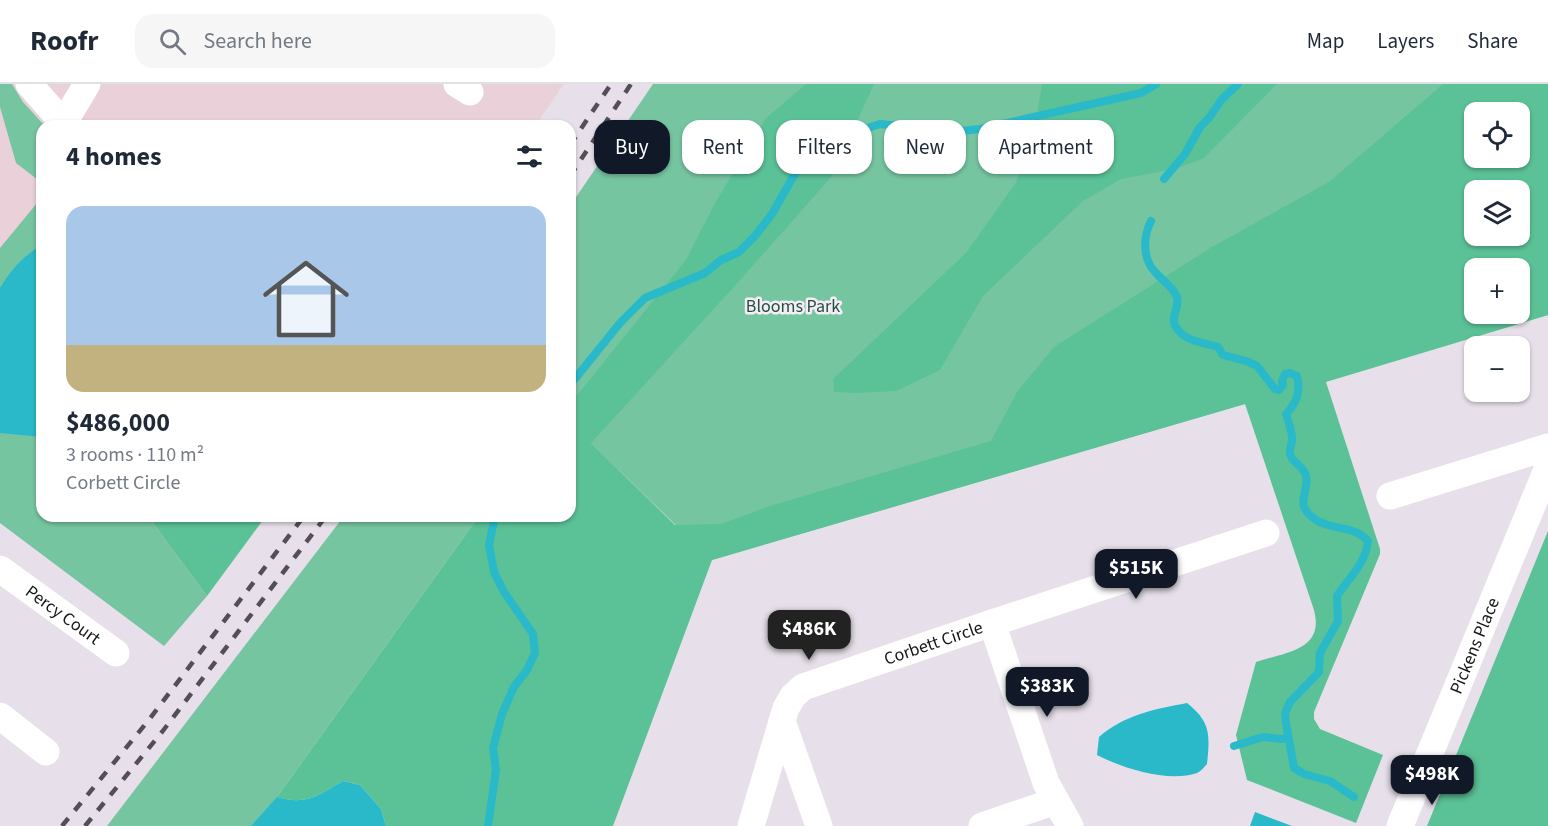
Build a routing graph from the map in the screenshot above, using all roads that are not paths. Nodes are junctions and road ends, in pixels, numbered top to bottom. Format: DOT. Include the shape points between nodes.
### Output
graph roads {
  1 [pos="29,84"];
  2 [pos="87,84"];
  3 [pos="60,120"];
  4 [pos="67,120"];
  5 [pos="1548,447"];
  6 [pos="1548,467"];
  7 [pos="1390,496"];
  8 [pos="1266,534"];
  9 [pos="4,580"];
  10 [pos="992,623"];
  11 [pos="116,653"];
  12 [pos="0,716"];
  13 [pos="782,721"];
  14 [pos="46,752"];
  15 [pos="1056,801"];
  16 [pos="751,826"];
  17 [pos="819,826"];
  18 [pos="982,826"];
  19 [pos="1070,826"];
  20 [pos="1400,826"];
  1 -- 3 [label="street"];
  2 -- 4 [label="street"];
  5 -- 7 [label="street"];
  6 -- 20 [label="street, Pickens Place"];
  8 -- 10 [label="street"];
  9 -- 11 [label="street, Percy Court"];
  10 -- 13 [label="street, Corbett Circle" via="803,687 792,696"];
  10 -- 15 [label="street, Corbett Circle" via="1036,757"];
  12 -- 14 [label="street"];
  13 -- 16 [label="street, Corbett Circle"];
  13 -- 17 [label="street"];
  15 -- 18 [label="street"];
  15 -- 19 [label="street, Corbett Circle"];
}
